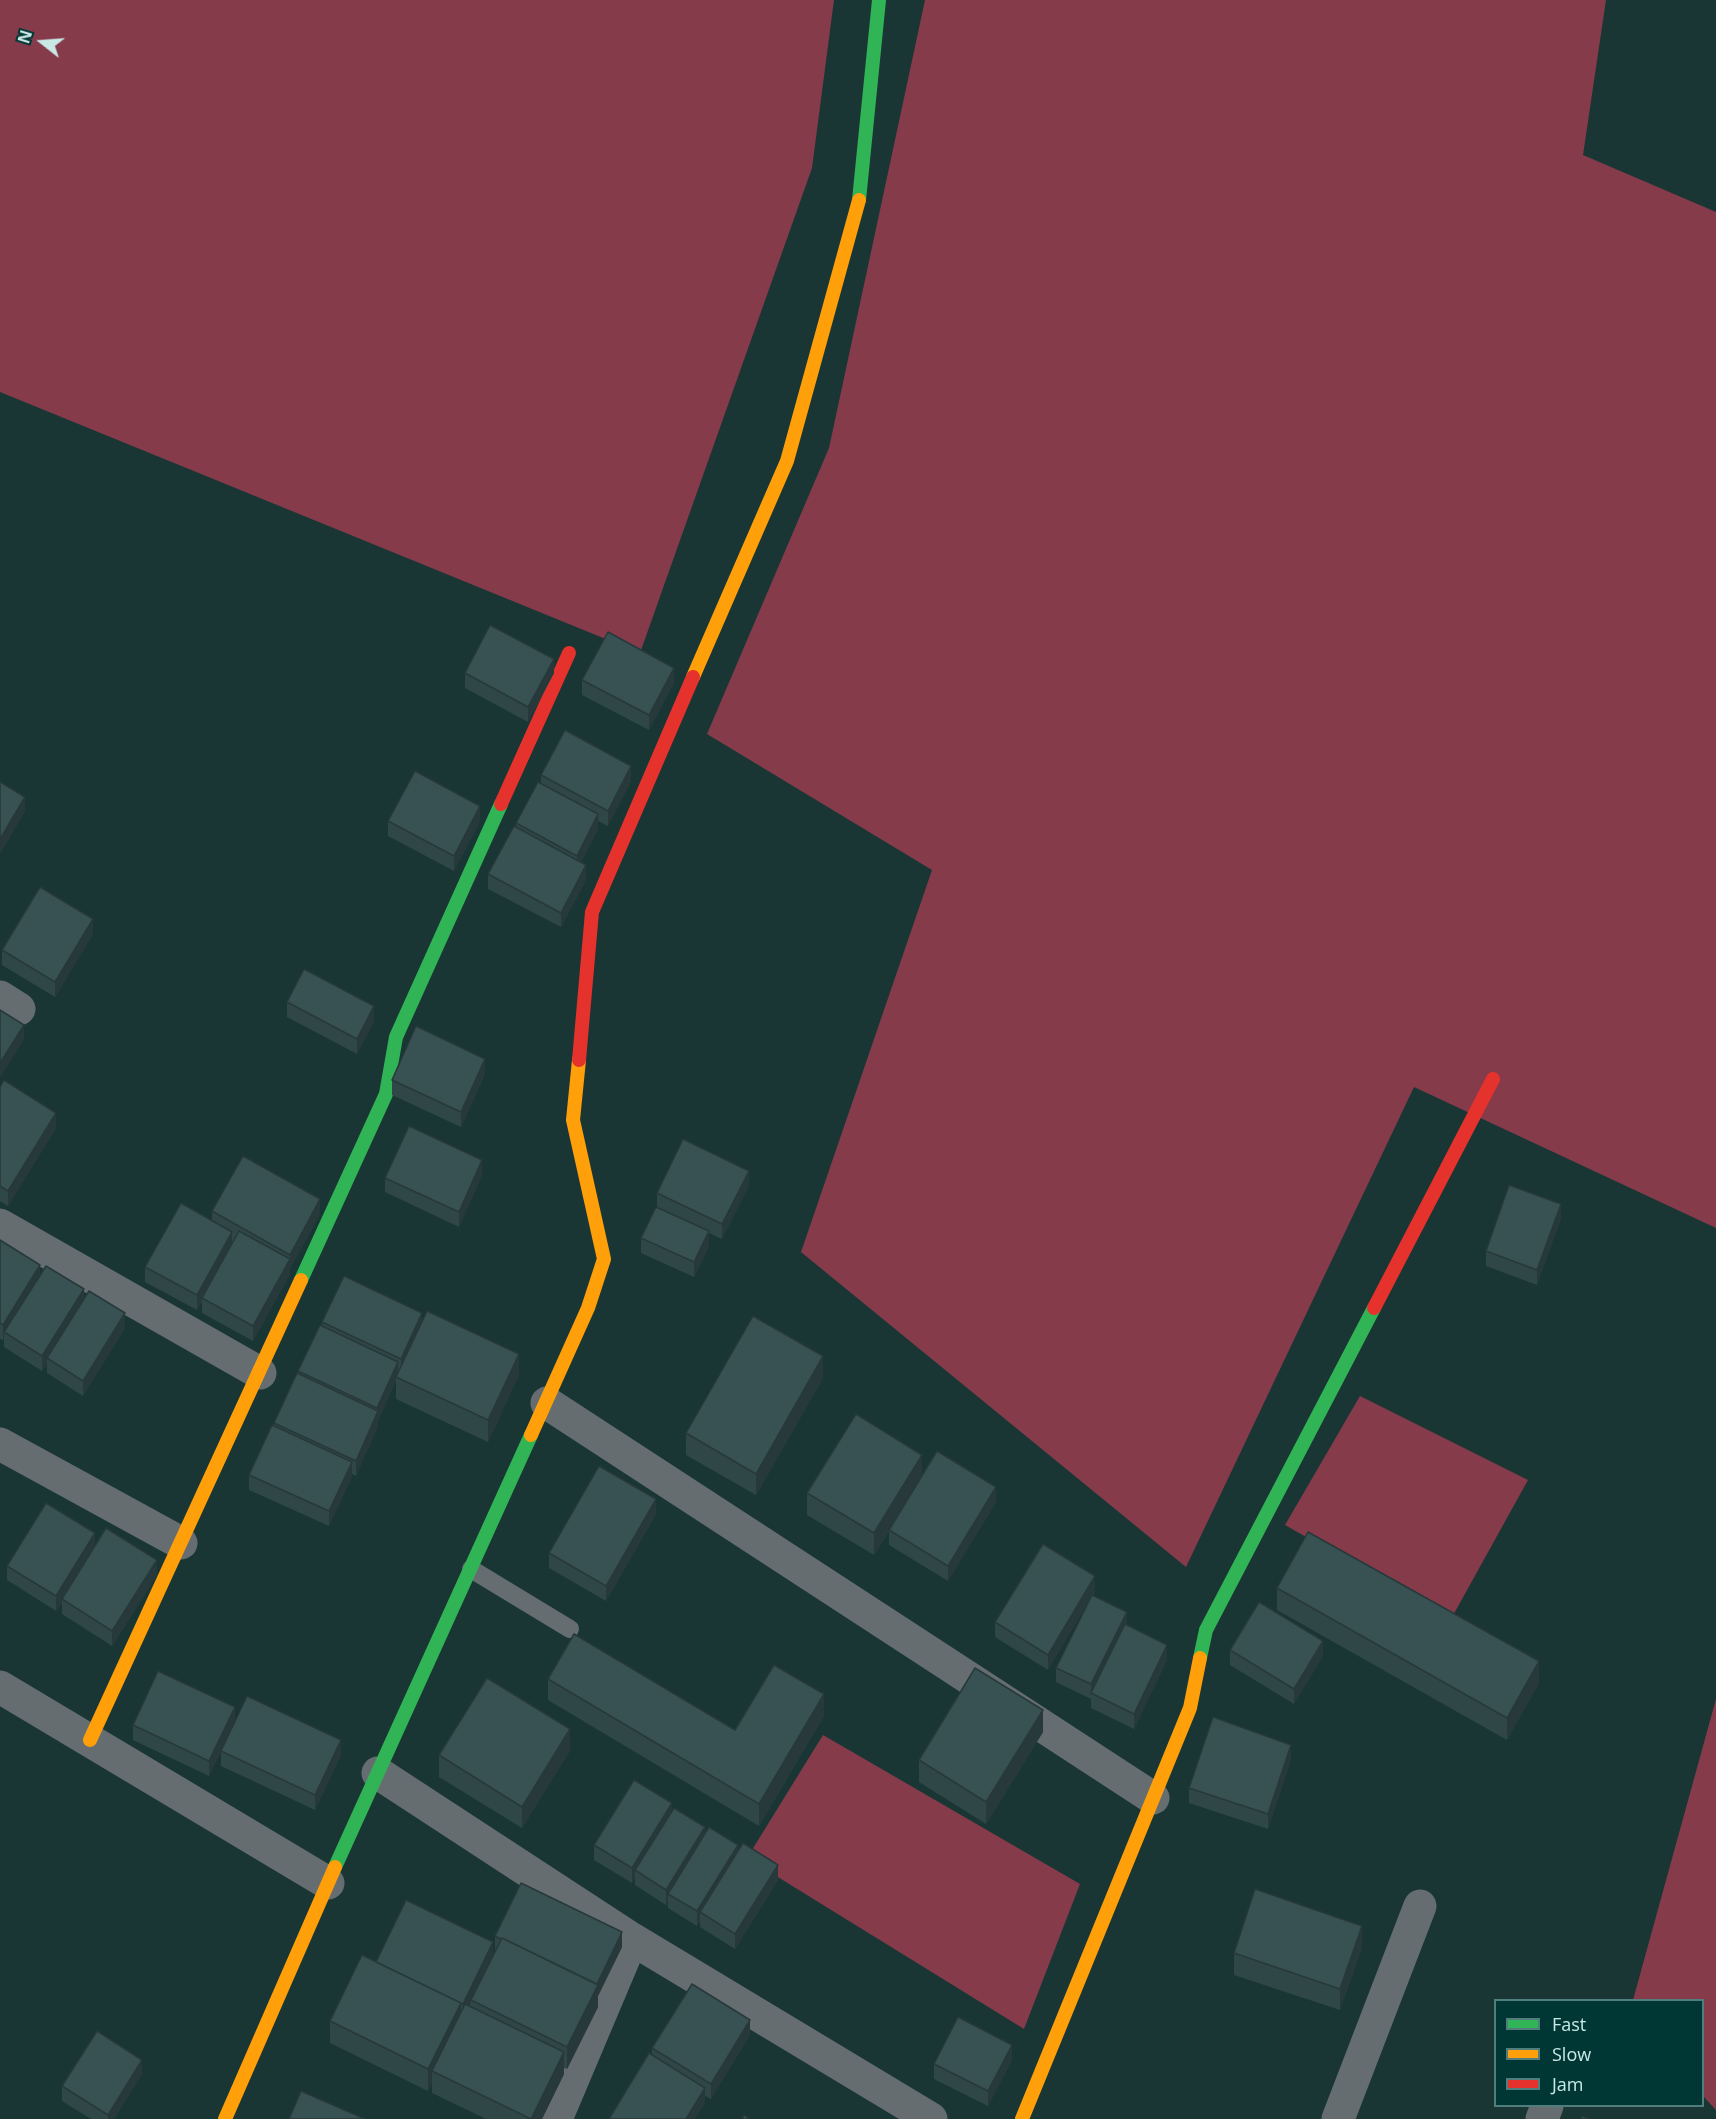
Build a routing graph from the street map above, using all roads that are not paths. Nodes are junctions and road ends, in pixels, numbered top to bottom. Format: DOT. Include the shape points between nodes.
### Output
graph roads {
  1 [pos="879,0"];
  2 [pos="569,653"];
  3 [pos="1493,1079"];
  4 [pos="0,1225"];
  5 [pos="260,1373"];
  6 [pos="547,1403"];
  7 [pos="0,1444"];
  8 [pos="181,1543"];
  9 [pos="471,1569"];
  10 [pos="570,1629"];
  11 [pos="0,1687"];
  12 [pos="90,1740"];
  13 [pos="378,1773"];
  14 [pos="1153,1798"];
  15 [pos="328,1883"];
  16 [pos="1420,1906"];
  17 [pos="632,1939"];
  18 [pos="225,2119"];
  19 [pos="556,2119"];
  20 [pos="931,2119"];
  21 [pos="1022,2119"];
  22 [pos="1338,2119"];
  1 -- 6 [label="street" via="858,206 787,461 592,912 573,1120 604,1259 588,1308"];
  2 -- 5 [label="street" via="411,1001 396,1037 386,1094"];
  3 -- 14 [label="street" via="1206,1630 1190,1708"];
  4 -- 5 [label="street"];
  5 -- 8 [label="street"];
  6 -- 9 [label="street"];
  6 -- 14 [label="street"];
  7 -- 8 [label="street"];
  8 -- 12 [label="street"];
  9 -- 10 [label="lane"];
  9 -- 13 [label="street"];
  11 -- 12 [label="street"];
  12 -- 15 [label="street"];
  13 -- 15 [label="street"];
  13 -- 17 [label="street"];
  14 -- 21 [label="street"];
  15 -- 18 [label="street"];
  16 -- 22 [label="street"];
  17 -- 19 [label="street"];
  17 -- 20 [label="street"];
}
